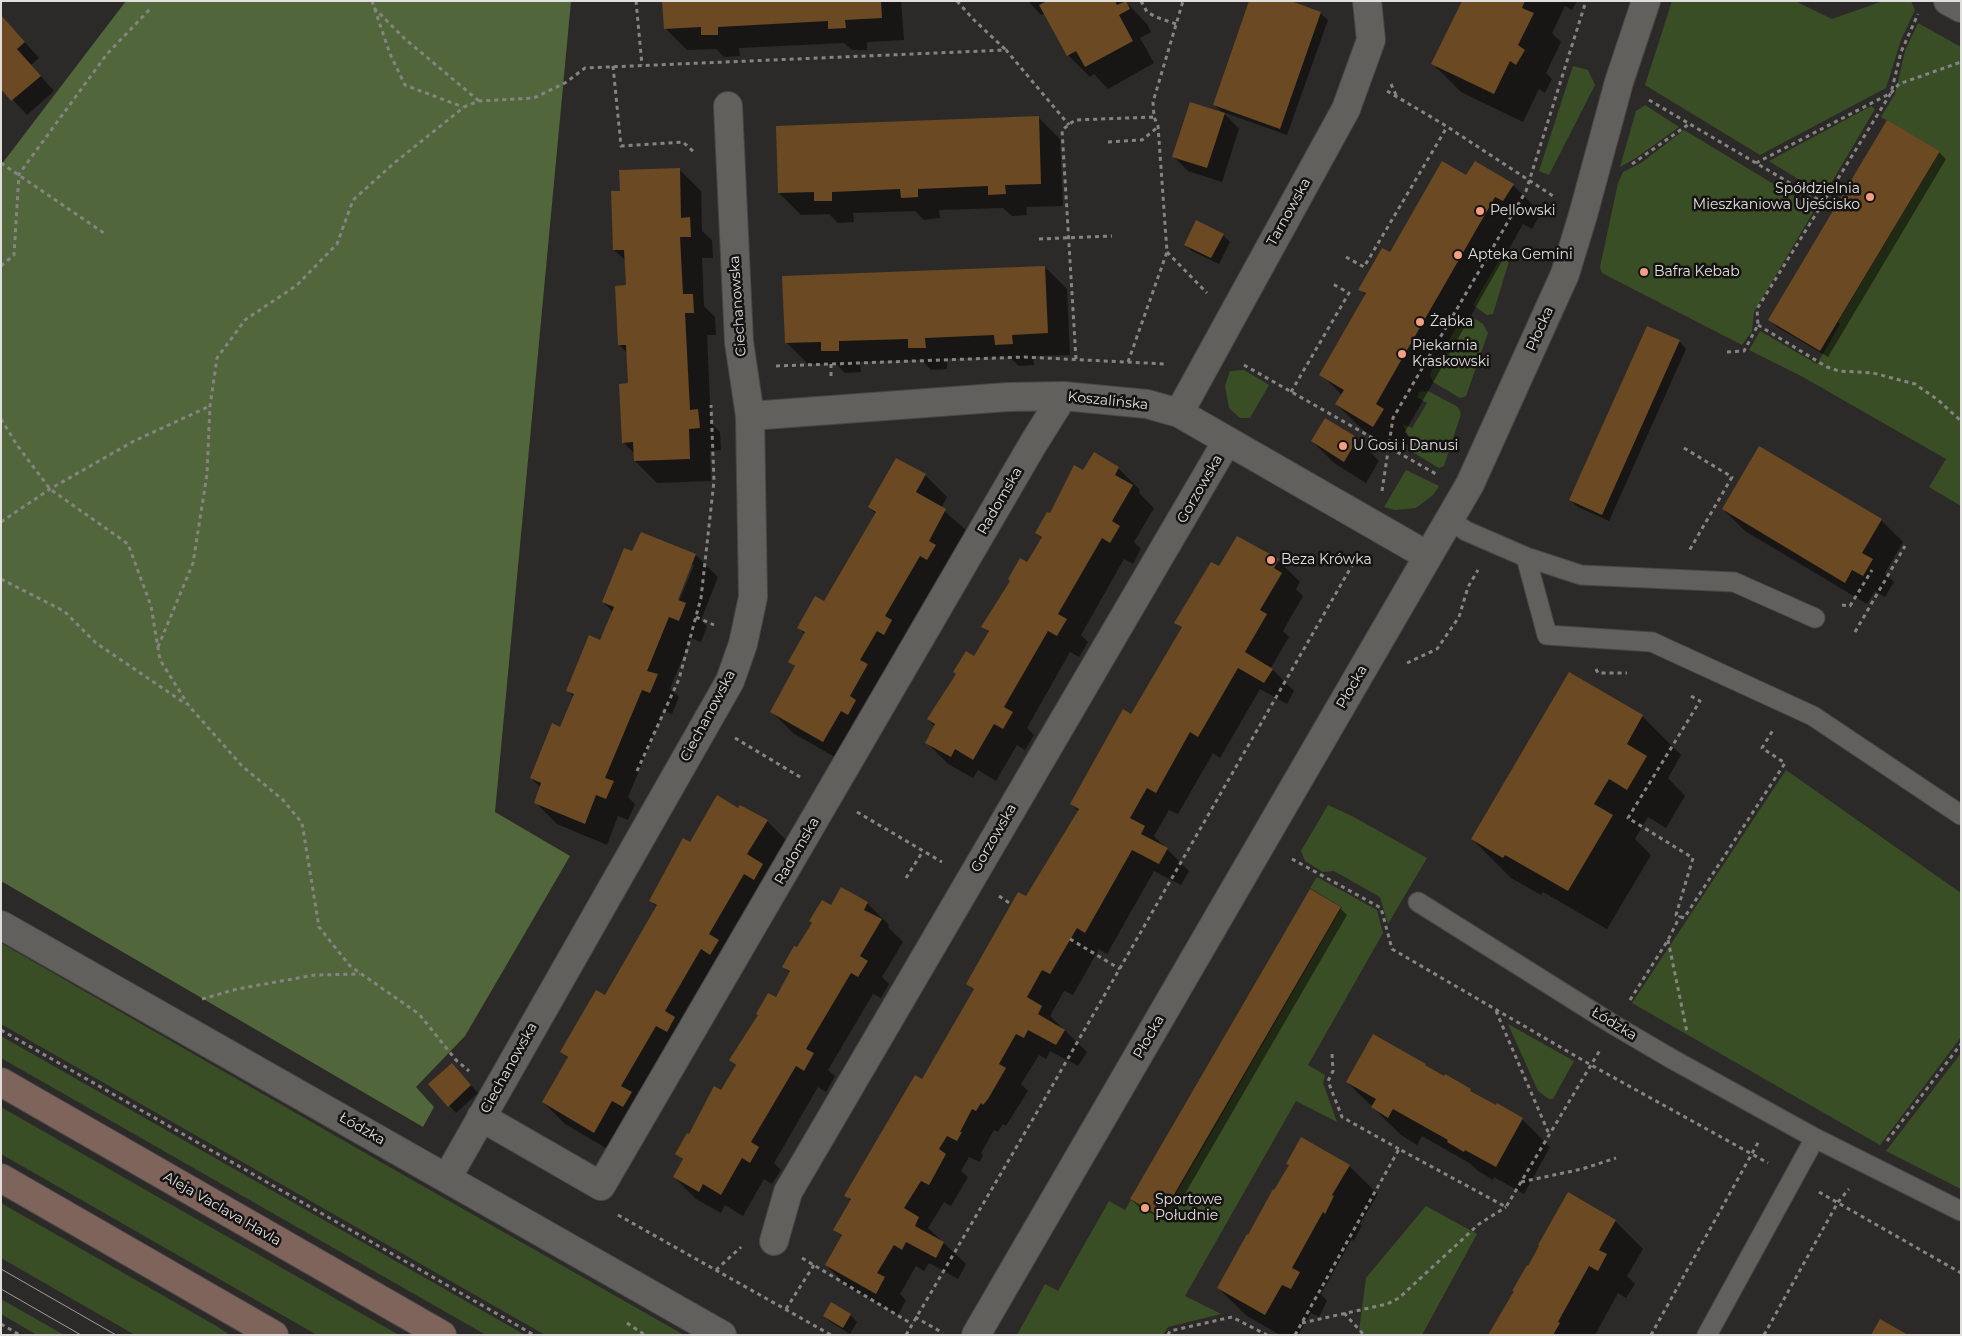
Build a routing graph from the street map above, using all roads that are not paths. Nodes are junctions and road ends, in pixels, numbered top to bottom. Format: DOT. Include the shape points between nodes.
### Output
graph roads {
  1 [pos="1367,1"];
  2 [pos="1646,1"];
  3 [pos="1948,1"];
  4 [pos="1961,8"];
  5 [pos="728,106"];
  6 [pos="1063,396"];
  7 [pos="1179,414"];
  8 [pos="750,416"];
  9 [pos="1227,441"];
  10 [pos="1450,520"];
  11 [pos="1428,556"];
  12 [pos="1526,557"];
  13 [pos="1815,618"];
  14 [pos="1961,815"];
  15 [pos="1418,902"];
  16 [pos="1,925"];
  17 [pos="1,1082"];
  18 [pos="488,1106"];
  19 [pos="1815,1138"];
  20 [pos="1,1178"];
  21 [pos="447,1178"];
  22 [pos="1961,1211"];
  23 [pos="774,1241"];
  24 [pos="274,1335"];
  25 [pos="442,1335"];
  26 [pos="722,1335"];
  27 [pos="976,1335"];
  28 [pos="1707,1335"];
  1 -- 7 [label="street, Tarnowska" via="1372,40 1346,109"];
  2 -- 10 [label="street, Płocka" via="1619,82 1565,274 1483,458"];
  3 -- 4 [label="street"];
  5 -- 8 [label="street, Ciechanowska" via="739,342"];
  6 -- 7 [label="street, Koszalińska" via="1147,404"];
  6 -- 8 [label="street, Koszalińska" via="1000,397"];
  6 -- 18 [label="street, Radomska" via="601,1186"];
  7 -- 9 [label="street, Koszalińska"];
  8 -- 18 [label="street, Ciechanowska" via="753,597 743,644 730,681"];
  9 -- 11 [label="street, Koszalińska"];
  9 -- 23 [label="street, Gorzowska" via="788,1192"];
  10 -- 11 [label="street, Płocka"];
  10 -- 12 [label="lane" via="1466,531"];
  11 -- 27 [label="street, Płocka"];
  12 -- 13 [label="lane" via="1581,575 1734,582"];
  12 -- 14 [label="lane" via="1547,635 1652,642 1813,716"];
  15 -- 19 [label="lane, Łódzka" via="1614,1025"];
  16 -- 21 [label="street, Łódzka"];
  17 -- 25 [label="main road, Aleja Vaclava Havla"];
  18 -- 21 [label="street, Ciechanowska"];
  19 -- 22 [label="lane, Łódzka"];
  19 -- 28 [label="lane"];
  20 -- 24 [label="main road"];
  21 -- 26 [label="street, Łódzka"];
}
